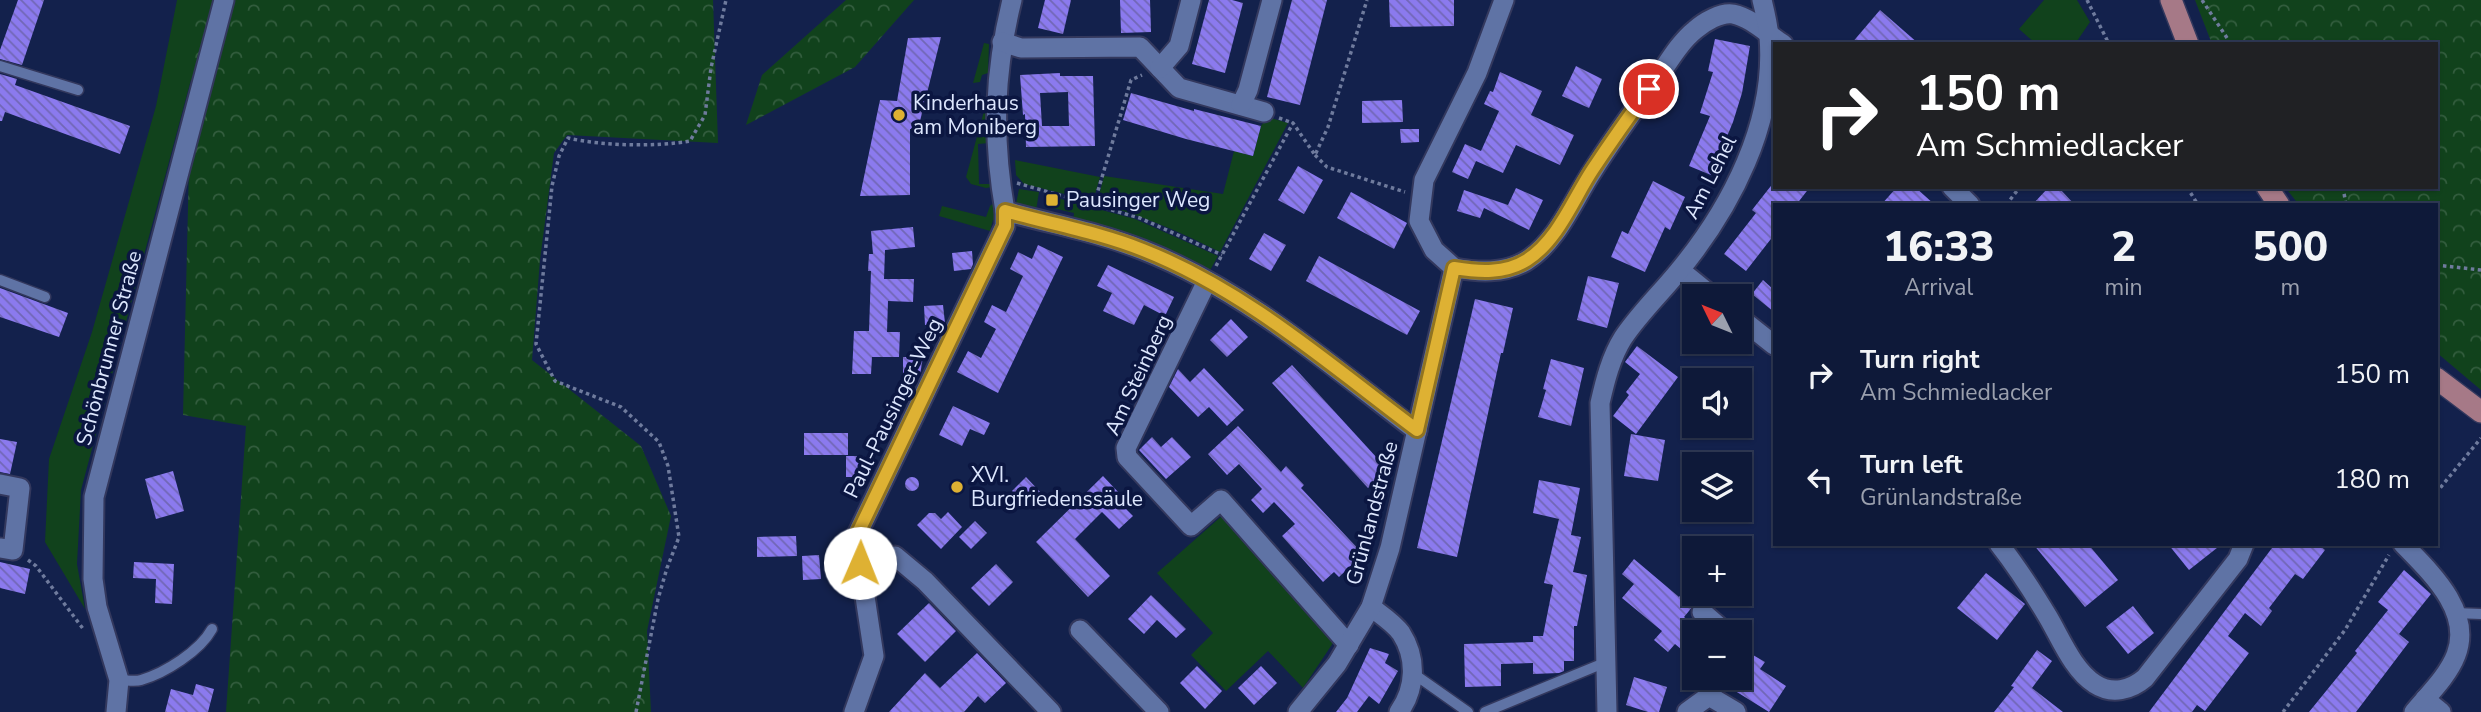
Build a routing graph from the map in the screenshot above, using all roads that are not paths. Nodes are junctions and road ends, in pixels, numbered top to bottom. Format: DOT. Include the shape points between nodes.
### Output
graph roads {
  1 [pos="224,0"];
  2 [pos="1012,0"];
  3 [pos="1191,0"];
  4 [pos="1272,0"];
  5 [pos="1504,0"];
  6 [pos="1762,0"];
  7 [pos="2171,0"];
  8 [pos="1776,40"];
  9 [pos="1002,42"];
  10 [pos="2187,42"];
  11 [pos="1773,50"];
  12 [pos="0,66"];
  13 [pos="1160,68"];
  14 [pos="78,90"];
  15 [pos="1241,106"];
  16 [pos="1264,113"];
  17 [pos="1954,189"];
  18 [pos="1968,203"];
  19 [pos="1005,211"];
  20 [pos="1454,268"];
  21 [pos="1680,270"];
  22 [pos="0,280"];
  23 [pos="1207,281"];
  24 [pos="1697,284"];
  25 [pos="46,297"];
  26 [pos="1752,328"];
  27 [pos="1773,344"];
  28 [pos="2438,379"];
  29 [pos="2481,412"];
  30 [pos="1417,430"];
  31 [pos="0,484"];
  32 [pos="2000,546"];
  33 [pos="2243,546"];
  34 [pos="6,549"];
  35 [pos="2397,549"];
  36 [pos="860,563"];
  37 [pos="1371,607"];
  38 [pos="1702,612"];
  39 [pos="2455,613"];
  40 [pos="2481,614"];
  41 [pos="1711,620"];
  42 [pos="212,629"];
  43 [pos="1080,630"];
  44 [pos="1349,645"];
  45 [pos="1604,663"];
  46 [pos="1414,674"];
  47 [pos="119,680"];
  48 [pos="1712,690"];
  49 [pos="1709,696"];
  50 [pos="2420,705"];
  51 [pos="116,712"];
  52 [pos="854,712"];
  53 [pos="1051,712"];
  54 [pos="1159,712"];
  55 [pos="1298,712"];
  56 [pos="1399,712"];
  57 [pos="1468,712"];
  58 [pos="1485,712"];
  59 [pos="1606,712"];
  60 [pos="1687,712"];
  61 [pos="1736,712"];
  62 [pos="2441,712"];
  1 -- 47 [label="street, Schönbrunner Straße" via="94,497 93,579"];
  2 -- 9 [label="street"];
  3 -- 13 [label="street" via="1179,46"];
  4 -- 15 [label="street"];
  5 -- 20 [label="street" via="1476,73 1424,180 1419,221 1434,250"];
  6 -- 8 [label="street, Am Lehel"];
  7 -- 10 [label="main road"];
  8 -- 20 [label="street" via="1731,13 1695,29 1606,150 1546,245 1525,261 1498,271"];
  9 -- 13 [label="street" via="1021,48 1140,47"];
  9 -- 19 [label="street" via="995,123"];
  11 -- 21 [label="street, Am Lehel" via="1753,147 1721,213"];
  12 -- 14 [label="lane"];
  13 -- 15 [label="street" via="1179,88"];
  15 -- 16 [label="street"];
  17 -- 18 [label="street"];
  19 -- 23 [label="street" via="1097,233"];
  19 -- 36 [label="street, Paul-Pausinger-Weg" via="1005,226 856,537"];
  20 -- 30 [label="street, Grünlandstraße"];
  21 -- 24 [label="street"];
  21 -- 45 [label="street, Am Lehel" via="1622,340 1600,404"];
  22 -- 25 [label="lane"];
  23 -- 30 [label="street" via="1266,316"];
  23 -- 44 [label="street, Am Steinberg" via="1126,448 1127,457 1191,526 1221,499"];
  26 -- 27 [label="street"];
  28 -- 29 [label="main road"];
  30 -- 37 [label="street, Grünlandstraße" via="1390,548"];
  31 -- 34 [label="street" via="19,488"];
  32 -- 33 [label="street" via="2085,675 2116,690 2145,678 2238,559"];
  35 -- 39 [label="street" via="2440,583"];
  36 -- 52 [label="street, Paul-Pausinger-Weg" via="874,656"];
  36 -- 53 [label="street" via="895,556 925,581"];
  37 -- 44 [label="street, Grünlandstraße"];
  37 -- 46 [label="street" via="1400,631"];
  38 -- 41 [label="street"];
  39 -- 40 [label="lane"];
  39 -- 50 [label="street" via="2459,626 2456,655"];
  42 -- 47 [label="lane" via="206,641 161,670 140,680"];
  43 -- 54 [label="street"];
  44 -- 55 [label="street, Grünlandstraße"];
  45 -- 58 [label="lane"];
  45 -- 59 [label="street, Am Lehel"];
  46 -- 56 [label="street"];
  46 -- 57 [label="lane"];
  47 -- 51 [label="street, Schönbrunner Straße"];
  48 -- 49 [label="street"];
  49 -- 60 [label="street"];
  49 -- 61 [label="street"];
  50 -- 62 [label="street"];
}
